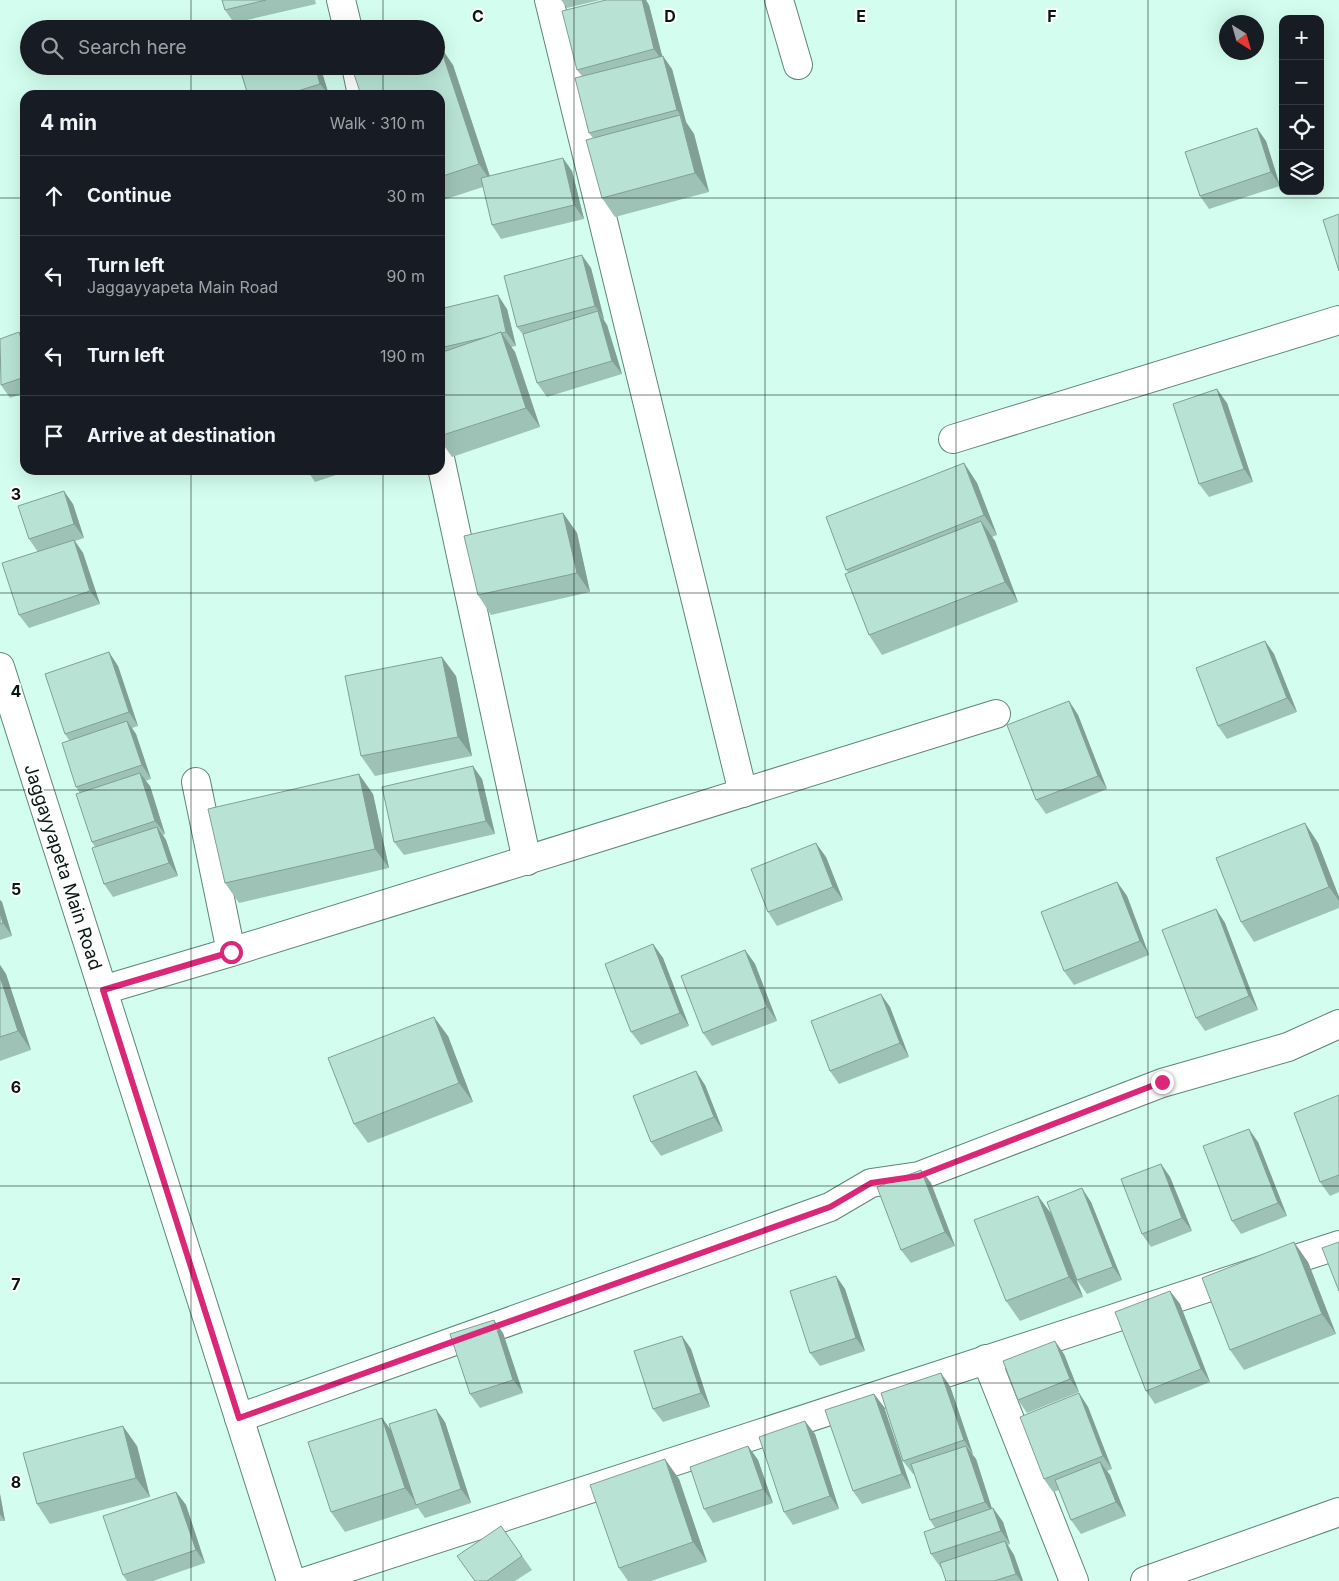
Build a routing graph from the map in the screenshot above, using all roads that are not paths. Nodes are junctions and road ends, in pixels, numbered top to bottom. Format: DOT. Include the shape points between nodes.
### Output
graph roads {
  1 [pos="342,0"];
  2 [pos="549,0"];
  3 [pos="778,0"];
  4 [pos="346,20"];
  5 [pos="798,65"];
  6 [pos="358,75"];
  7 [pos="361,90"];
  8 [pos="1339,320"];
  9 [pos="952,439"];
  10 [pos="444,475"];
  11 [pos="0,667"];
  12 [pos="996,714"];
  13 [pos="196,782"];
  14 [pos="744,793"];
  15 [pos="527,861"];
  16 [pos="231,952"];
  17 [pos="103,990"];
  18 [pos="1339,1024"];
  19 [pos="1339,1245"];
  20 [pos="986,1359"];
  21 [pos="239,1418"];
  22 [pos="1339,1512"];
  23 [pos="291,1581"];
  24 [pos="307,1581"];
  25 [pos="1074,1581"];
  26 [pos="1145,1581"];
  1 -- 4 [label="street"];
  2 -- 14 [label="street"];
  3 -- 5 [label="street"];
  6 -- 7 [label="street"];
  8 -- 9 [label="street"];
  10 -- 15 [label="street"];
  11 -- 17 [label="street, Jaggayyapeta Main Road"];
  12 -- 14 [label="street"];
  13 -- 16 [label="street"];
  14 -- 15 [label="street"];
  15 -- 16 [label="street"];
  16 -- 17 [label="street"];
  17 -- 21 [label="street, Jaggayyapeta Main Road"];
  18 -- 21 [label="street" via="1288,1047 1162,1082 919,1176 871,1183 830,1207"];
  19 -- 20 [label="street"];
  20 -- 24 [label="street"];
  20 -- 25 [label="street"];
  21 -- 23 [label="street, Jaggayyapeta Main Road"];
  22 -- 26 [label="street"];
}
